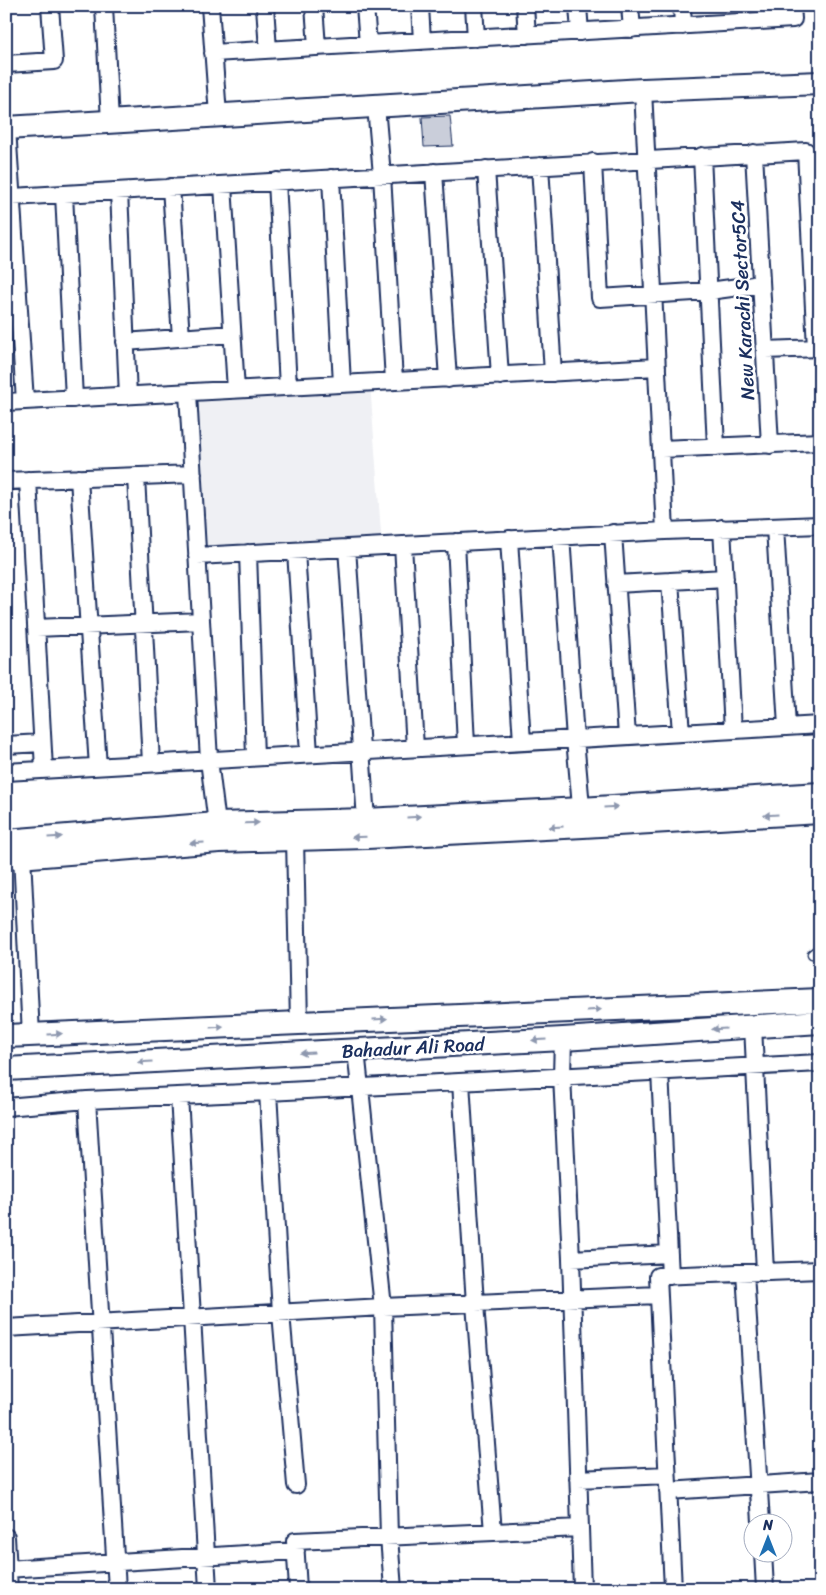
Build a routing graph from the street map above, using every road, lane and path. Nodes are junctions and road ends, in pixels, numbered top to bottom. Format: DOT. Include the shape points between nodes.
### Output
graph roads {
  1 [pos="50,6"];
  2 [pos="104,6"];
  3 [pos="210,6"];
  4 [pos="265,6"];
  5 [pos="314,6"];
  6 [pos="365,6"];
  7 [pos="420,6"];
  8 [pos="474,6"];
  9 [pos="525,6"];
  10 [pos="578,6"];
  11 [pos="630,6"];
  12 [pos="682,6"];
  13 [pos="792,6"];
  14 [pos="736,14"];
  15 [pos="683,26"];
  16 [pos="632,29"];
  17 [pos="580,32"];
  18 [pos="527,35"];
  19 [pos="476,38"];
  20 [pos="422,41"];
  21 [pos="368,44"];
  22 [pos="317,47"];
  23 [pos="268,50"];
  24 [pos="213,54"];
  25 [pos="6,64"];
  26 [pos="820,83"];
  27 [pos="643,90"];
  28 [pos="376,106"];
  29 [pos="218,115"];
  30 [pos="110,122"];
  31 [pos="7,128"];
  32 [pos="754,154"];
  33 [pos="702,156"];
  34 [pos="647,159"];
  35 [pos="593,162"];
  36 [pos="540,166"];
  37 [pos="486,169"];
  38 [pos="434,172"];
  39 [pos="382,175"];
  40 [pos="331,178"];
  41 [pos="277,181"];
  42 [pos="223,184"];
  43 [pos="171,188"];
  44 [pos="118,191"];
  45 [pos="64,194"];
  46 [pos="12,197"];
  47 [pos="761,284"];
  48 [pos="709,291"];
  49 [pos="654,296"];
  50 [pos="232,334"];
  51 [pos="181,338"];
  52 [pos="125,342"];
  53 [pos="818,348"];
  54 [pos="765,350"];
  55 [pos="657,367"];
  56 [pos="553,373"];
  57 [pos="500,376"];
  58 [pos="448,378"];
  59 [pos="394,382"];
  60 [pos="342,384"];
  61 [pos="288,387"];
  62 [pos="236,390"];
  63 [pos="188,393"];
  64 [pos="128,396"];
  65 [pos="74,399"];
  66 [pos="25,401"];
  67 [pos="6,402"];
  68 [pos="820,442"];
  69 [pos="770,445"];
  70 [pos="716,447"];
  71 [pos="661,449"];
  72 [pos="193,474"];
  73 [pos="136,476"];
  74 [pos="80,478"];
  75 [pos="28,480"];
  76 [pos="6,481"];
  77 [pos="820,525"];
  78 [pos="775,527"];
  79 [pos="722,528"];
  80 [pos="666,530"];
  81 [pos="613,533"];
  82 [pos="561,536"];
  83 [pos="509,539"];
  84 [pos="456,542"];
  85 [pos="403,545"];
  86 [pos="347,548"];
  87 [pos="296,551"];
  88 [pos="248,553"];
  89 [pos="197,556"];
  90 [pos="725,578"];
  91 [pos="670,581"];
  92 [pos="616,584"];
  93 [pos="201,621"];
  94 [pos="144,623"];
  95 [pos="89,626"];
  96 [pos="36,628"];
  97 [pos="820,725"];
  98 [pos="786,727"];
  99 [pos="733,730"];
  100 [pos="681,733"];
  101 [pos="627,736"];
  102 [pos="574,739"];
  103 [pos="522,742"];
  104 [pos="42,743"];
  105 [pos="6,744"];
  106 [pos="466,745"];
  107 [pos="415,748"];
  108 [pos="362,751"];
  109 [pos="309,754"];
  110 [pos="255,757"];
  111 [pos="210,760"];
  112 [pos="151,763"];
  113 [pos="98,766"];
  114 [pos="44,770"];
  115 [pos="6,772"];
  116 [pos="820,794"];
  117 [pos="820,812"];
  118 [pos="582,818"];
  119 [pos="366,820"];
  120 [pos="217,824"];
  121 [pos="294,839"];
  122 [pos="6,840"];
  123 [pos="14,857"];
  124 [pos="820,948"];
  125 [pos="812,954"];
  126 [pos="820,1000"];
  127 [pos="820,1022"];
  128 [pos="299,1023"];
  129 [pos="753,1026"];
  130 [pos="31,1035"];
  131 [pos="6,1036"];
  132 [pos="563,1039"];
  133 [pos="356,1050"];
  134 [pos="820,1063"];
  135 [pos="754,1067"];
  136 [pos="6,1069"];
  137 [pos="660,1072"];
  138 [pos="562,1076"];
  139 [pos="461,1082"];
  140 [pos="360,1087"];
  141 [pos="268,1092"];
  142 [pos="179,1096"];
  143 [pos="87,1100"];
  144 [pos="6,1107"];
  145 [pos="669,1254"];
  146 [pos="571,1259"];
  147 [pos="820,1270"];
  148 [pos="765,1272"];
  149 [pos="745,1273"];
  150 [pos="670,1276"];
  151 [pos="658,1295"];
  152 [pos="572,1300"];
  153 [pos="475,1304"];
  154 [pos="383,1307"];
  155 [pos="282,1313"];
  156 [pos="192,1318"];
  157 [pos="102,1323"];
  158 [pos="6,1328"];
  159 [pos="578,1479"];
  160 [pos="820,1481"];
  161 [pos="667,1483"];
  162 [pos="759,1485"];
  163 [pos="296,1486"];
  164 [pos="760,1512"];
  165 [pos="580,1528"];
  166 [pos="493,1532"];
  167 [pos="389,1537"];
  168 [pos="6,1538"];
  169 [pos="296,1552"];
  170 [pos="207,1557"];
  171 [pos="764,1562"];
  172 [pos="115,1563"];
  173 [pos="7,1569"];
  174 [pos="9,1589"];
  175 [pos="117,1589"];
  176 [pos="208,1589"];
  177 [pos="298,1589"];
  178 [pos="392,1589"];
  179 [pos="582,1589"];
  180 [pos="673,1589"];
  181 [pos="765,1589"];
  1 -- 25 [label="street" via="54,62"];
  2 -- 30 [label="street"];
  3 -- 24 [label="street"];
  4 -- 23 [label="street"];
  5 -- 22 [label="street"];
  6 -- 21 [label="street"];
  7 -- 20 [label="street"];
  8 -- 19 [label="street"];
  9 -- 18 [label="street"];
  10 -- 17 [label="street"];
  11 -- 16 [label="street"];
  12 -- 15 [label="street"];
  13 -- 14 [label="street" via="793,19"];
  14 -- 15 [label="street"];
  15 -- 16 [label="street"];
  16 -- 17 [label="street"];
  17 -- 18 [label="street"];
  18 -- 19 [label="street"];
  19 -- 20 [label="street"];
  20 -- 21 [label="street"];
  21 -- 22 [label="street"];
  22 -- 23 [label="street"];
  23 -- 24 [label="street"];
  24 -- 29 [label="street"];
  26 -- 27 [label="street"];
  27 -- 28 [label="street"];
  27 -- 34 [label="street"];
  28 -- 29 [label="street"];
  28 -- 39 [label="street"];
  29 -- 30 [label="street"];
  30 -- 31 [label="street"];
  31 -- 46 [label="street"];
  32 -- 33 [label="street"];
  32 -- 47 [label="street, New Karachi Sector5C4"];
  32 -- 53 [label="street" via="806,151"];
  33 -- 34 [label="street"];
  33 -- 48 [label="street"];
  34 -- 35 [label="street"];
  34 -- 49 [label="street"];
  35 -- 36 [label="street"];
  35 -- 49 [label="street" via="600,298"];
  36 -- 37 [label="street"];
  36 -- 56 [label="street"];
  37 -- 38 [label="street"];
  37 -- 57 [label="street"];
  38 -- 39 [label="street"];
  38 -- 58 [label="street"];
  39 -- 40 [label="street"];
  39 -- 59 [label="street"];
  40 -- 41 [label="street"];
  40 -- 60 [label="street"];
  41 -- 42 [label="street"];
  41 -- 61 [label="street"];
  42 -- 43 [label="street"];
  42 -- 50 [label="street"];
  43 -- 44 [label="street"];
  43 -- 51 [label="street"];
  44 -- 45 [label="street"];
  44 -- 52 [label="street"];
  45 -- 46 [label="street"];
  45 -- 65 [label="street"];
  46 -- 66 [label="street"];
  47 -- 48 [label="street"];
  47 -- 54 [label="street, New Karachi Sector5C4"];
  48 -- 49 [label="street"];
  48 -- 70 [label="street"];
  49 -- 55 [label="street"];
  50 -- 51 [label="street"];
  50 -- 62 [label="street"];
  51 -- 52 [label="street"];
  52 -- 64 [label="street"];
  53 -- 54 [label="street"];
  54 -- 69 [label="street, New Karachi Sector5C4"];
  55 -- 56 [label="street"];
  55 -- 71 [label="street"];
  56 -- 57 [label="street"];
  57 -- 58 [label="street"];
  58 -- 59 [label="street"];
  59 -- 60 [label="street"];
  60 -- 61 [label="street"];
  61 -- 62 [label="street"];
  62 -- 63 [label="street"];
  63 -- 64 [label="street"];
  63 -- 72 [label="street"];
  64 -- 65 [label="street"];
  65 -- 66 [label="street"];
  66 -- 67 [label="street"];
  68 -- 69 [label="street"];
  69 -- 70 [label="street"];
  70 -- 71 [label="street"];
  71 -- 80 [label="street"];
  72 -- 73 [label="street"];
  72 -- 89 [label="street"];
  73 -- 74 [label="street"];
  73 -- 94 [label="street"];
  74 -- 75 [label="street"];
  74 -- 95 [label="street"];
  75 -- 76 [label="street"];
  75 -- 96 [label="street"];
  77 -- 78 [label="street"];
  78 -- 79 [label="street"];
  78 -- 98 [label="street"];
  79 -- 80 [label="street"];
  79 -- 90 [label="street"];
  80 -- 81 [label="street"];
  81 -- 82 [label="street"];
  81 -- 92 [label="street"];
  82 -- 83 [label="street"];
  82 -- 102 [label="street"];
  83 -- 84 [label="street"];
  83 -- 103 [label="street"];
  84 -- 85 [label="street"];
  84 -- 106 [label="street"];
  85 -- 86 [label="street"];
  85 -- 107 [label="street"];
  86 -- 87 [label="street"];
  86 -- 108 [label="street"];
  87 -- 88 [label="street"];
  87 -- 109 [label="street"];
  88 -- 89 [label="street"];
  88 -- 110 [label="street"];
  89 -- 93 [label="street"];
  90 -- 91 [label="street"];
  90 -- 99 [label="street"];
  91 -- 92 [label="street"];
  91 -- 100 [label="street"];
  92 -- 101 [label="street"];
  93 -- 94 [label="street"];
  93 -- 111 [label="street"];
  94 -- 95 [label="street"];
  94 -- 112 [label="street"];
  95 -- 96 [label="street"];
  95 -- 113 [label="street"];
  96 -- 104 [label="street"];
  97 -- 98 [label="street"];
  98 -- 99 [label="street"];
  99 -- 100 [label="street"];
  100 -- 101 [label="street"];
  101 -- 102 [label="street"];
  102 -- 103 [label="street"];
  102 -- 118 [label="street"];
  103 -- 106 [label="street"];
  104 -- 105 [label="street"];
  104 -- 114 [label="street"];
  106 -- 107 [label="street"];
  107 -- 108 [label="street"];
  108 -- 109 [label="street"];
  108 -- 119 [label="street"];
  109 -- 110 [label="street"];
  110 -- 111 [label="street"];
  111 -- 112 [label="street"];
  111 -- 120 [label="street"];
  112 -- 113 [label="street"];
  113 -- 114 [label="street"];
  114 -- 115 [label="street"];
  118 -- 116 [label="street, one-way"];
  117 -- 118 [label="street, one-way"];
  119 -- 118 [label="street, one-way"];
  118 -- 121 [label="street, one-way"];
  120 -- 119 [label="street, one-way"];
  122 -- 120 [label="street, one-way"];
  121 -- 123 [label="street, one-way" via="219,841"];
  121 -- 128 [label="street"];
  123 -- 130 [label="street"];
  124 -- 125 [label="lane"];
  128 -- 126 [label="street, Bahadur Ali Road, one-way"];
  127 -- 129 [label="street, Bahadur Ali Road"];
  130 -- 128 [label="street, Bahadur Ali Road, one-way"];
  129 -- 132 [label="street, Bahadur Ali Road, one-way"];
  129 -- 135 [label="street"];
  130 -- 131 [label="street, Bahadur Ali Road"];
  132 -- 133 [label="street, Bahadur Ali Road, one-way"];
  132 -- 138 [label="street"];
  133 -- 136 [label="street, Bahadur Ali Road, one-way"];
  133 -- 140 [label="street"];
  134 -- 135 [label="street"];
  135 -- 137 [label="street"];
  135 -- 148 [label="street"];
  137 -- 138 [label="street"];
  137 -- 145 [label="street"];
  138 -- 139 [label="street"];
  138 -- 146 [label="street"];
  139 -- 140 [label="street"];
  139 -- 153 [label="street"];
  140 -- 141 [label="street"];
  140 -- 154 [label="street"];
  141 -- 142 [label="street"];
  141 -- 155 [label="street"];
  142 -- 143 [label="street"];
  142 -- 156 [label="street"];
  143 -- 144 [label="street"];
  143 -- 157 [label="street"];
  145 -- 146 [label="street"];
  145 -- 150 [label="street"];
  146 -- 152 [label="street"];
  147 -- 148 [label="street"];
  148 -- 149 [label="street"];
  149 -- 150 [label="street"];
  149 -- 162 [label="street"];
  150 -- 151 [label="street" via="658,1276"];
  151 -- 152 [label="street"];
  151 -- 161 [label="street"];
  152 -- 153 [label="street"];
  152 -- 159 [label="street"];
  153 -- 154 [label="street"];
  153 -- 166 [label="street"];
  154 -- 155 [label="street"];
  154 -- 167 [label="street"];
  155 -- 156 [label="street"];
  155 -- 163 [label="street"];
  156 -- 157 [label="street"];
  156 -- 170 [label="street"];
  157 -- 158 [label="street"];
  157 -- 172 [label="street"];
  159 -- 161 [label="street"];
  159 -- 165 [label="street"];
  160 -- 162 [label="street"];
  161 -- 162 [label="street"];
  161 -- 180 [label="street"];
  162 -- 164 [label="street"];
  165 -- 166 [label="street"];
  165 -- 179 [label="street"];
  166 -- 167 [label="street"];
  167 -- 169 [label="street" via="295,1541"];
  167 -- 178 [label="street"];
  168 -- 173 [label="street"];
  169 -- 170 [label="street"];
  169 -- 177 [label="street"];
  170 -- 172 [label="street"];
  170 -- 176 [label="street"];
  171 -- 181 [label="street"];
  172 -- 173 [label="street"];
  172 -- 175 [label="street"];
  173 -- 174 [label="street"];
}
